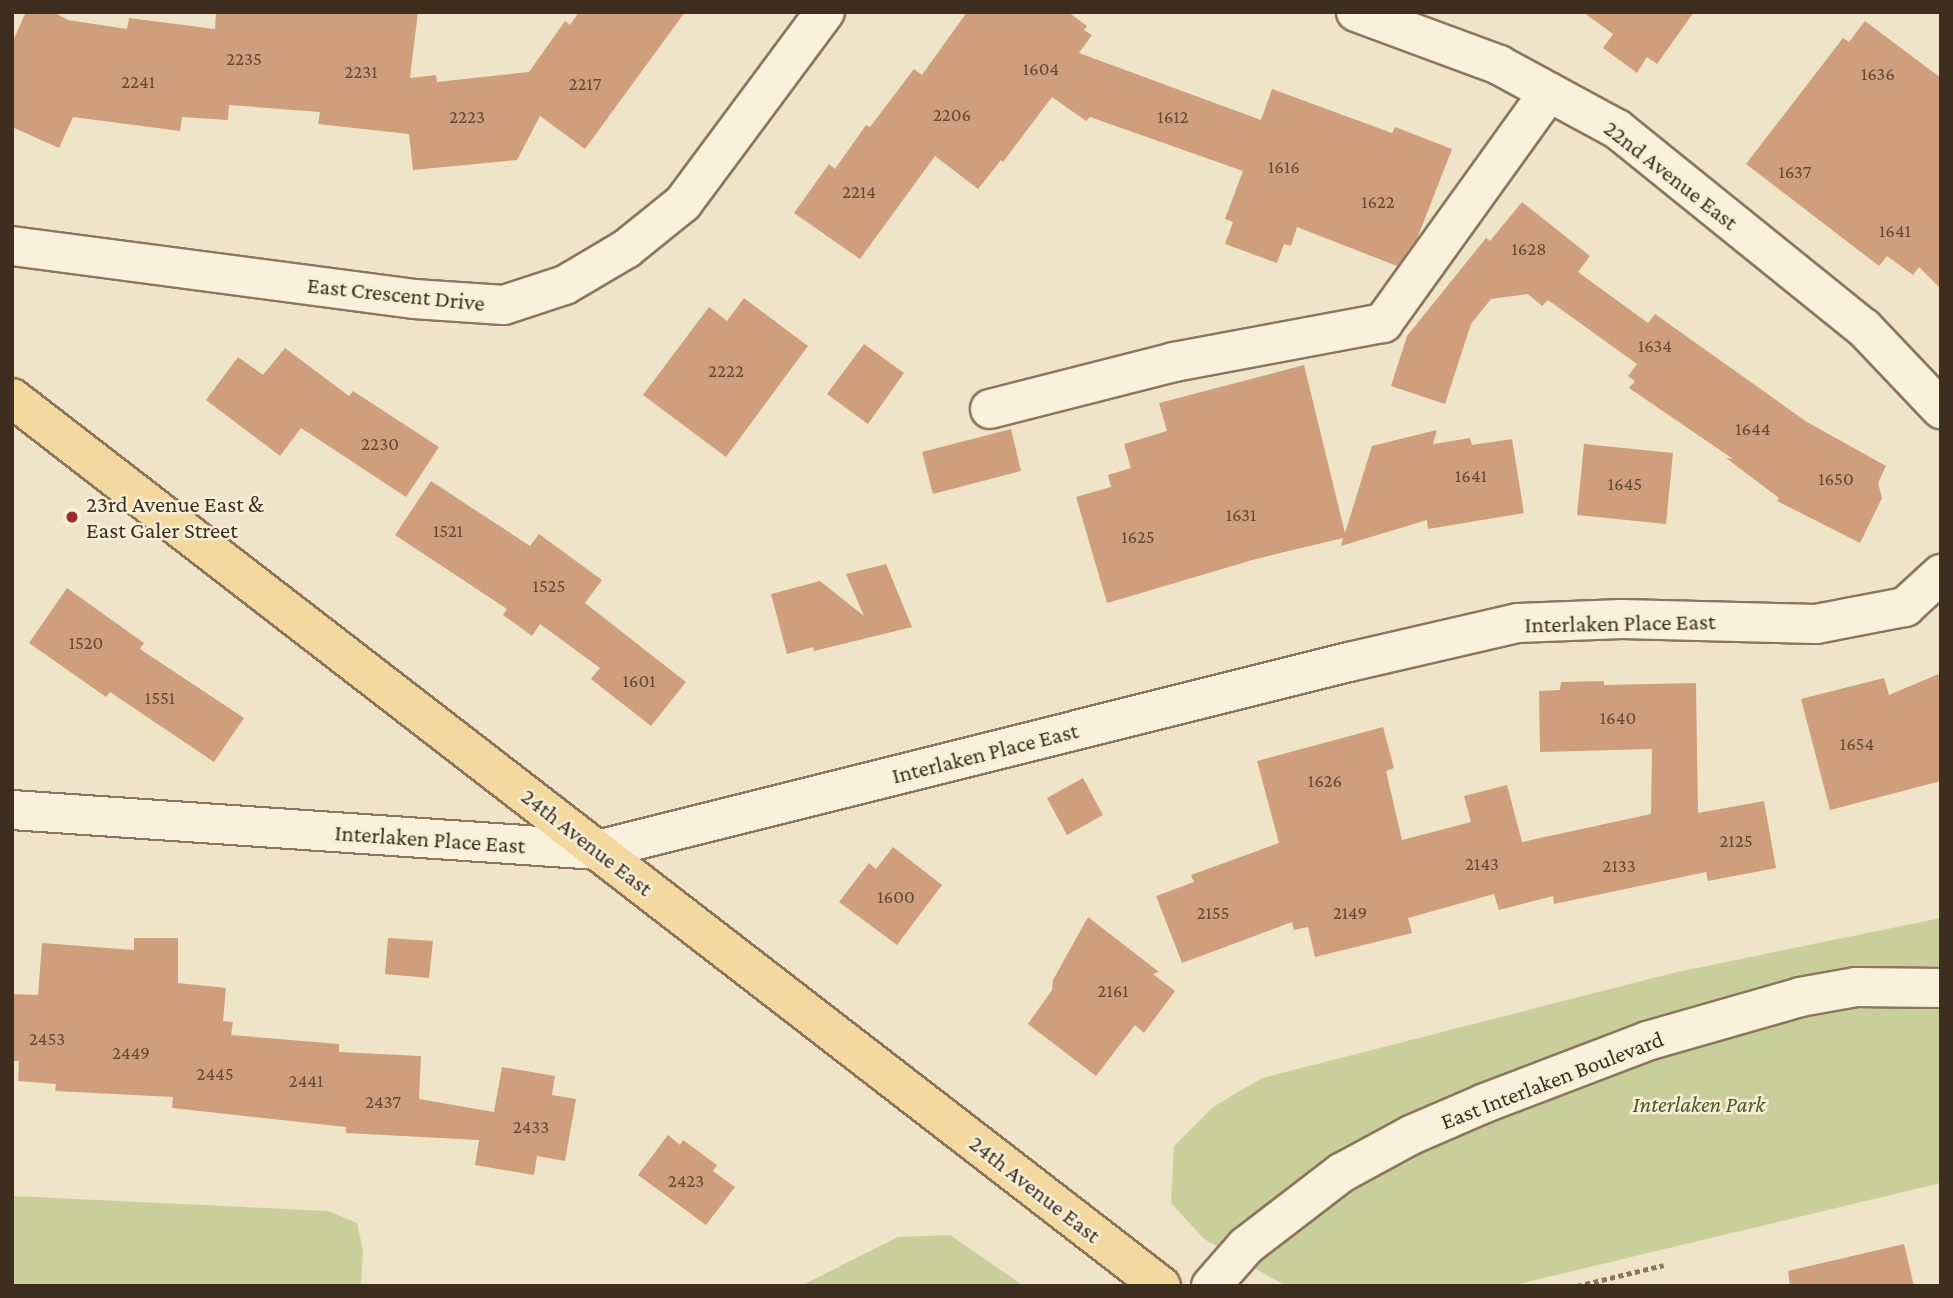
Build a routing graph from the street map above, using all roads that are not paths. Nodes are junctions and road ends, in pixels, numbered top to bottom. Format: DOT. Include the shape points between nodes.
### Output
graph roads {
  1 [pos="825,12"];
  2 [pos="1356,12"];
  3 [pos="1549,92"];
  4 [pos="12,246"];
  5 [pos="12,398"];
  6 [pos="990,409"];
  7 [pos="1941,409"];
  8 [pos="1941,574"];
  9 [pos="12,810"];
  10 [pos="597,850"];
  11 [pos="1941,988"];
  12 [pos="1161,1286"];
  13 [pos="1211,1286"];
  1 -- 4 [label="street, East Crescent Drive" via="683,203 625,249 565,285 504,305 414,299"];
  2 -- 3 [label="street, 22nd Avenue East" via="1499,65"];
  3 -- 6 [label="street" via="1383,323 1174,362"];
  3 -- 7 [label="street, 22nd Avenue East" via="1617,130 1864,328"];
  5 -- 10 [label="main road, 24th Avenue East"];
  8 -- 10 [label="street, Interlaken Place East" via="1905,607 1816,624 1622,619 1518,623"];
  9 -- 10 [label="street, Interlaken Place East"];
  10 -- 12 [label="main road, 24th Avenue East"];
  11 -- 13 [label="street, East Interlaken Boulevard" via="1856,987 1800,997 1647,1041 1485,1103 1411,1135 1341,1173 1246,1246"];
}
